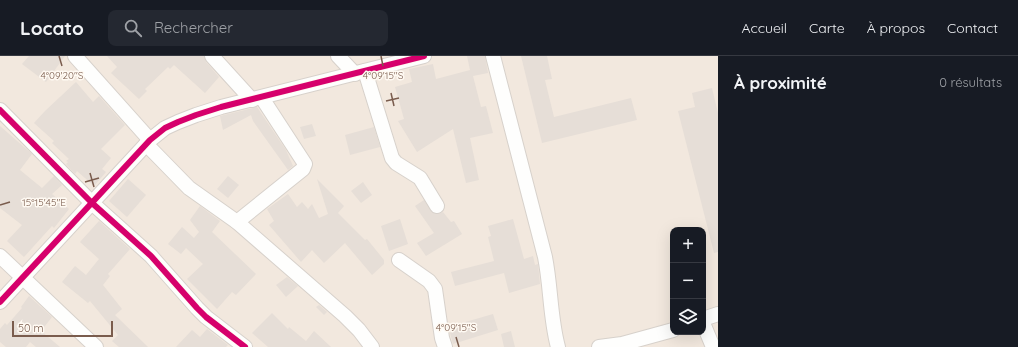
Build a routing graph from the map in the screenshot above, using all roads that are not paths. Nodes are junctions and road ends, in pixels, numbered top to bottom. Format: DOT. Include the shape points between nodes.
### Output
graph roads {
  1 [pos="75,56"];
  2 [pos="212,56"];
  3 [pos="338,56"];
  4 [pos="424,56"];
  5 [pos="492,56"];
  6 [pos="360,72"];
  7 [pos="257,99"];
  8 [pos="0,110"];
  9 [pos="148,142"];
  10 [pos="92,203"];
  11 [pos="437,206"];
  12 [pos="237,222"];
  13 [pos="0,256"];
  14 [pos="399,260"];
  15 [pos="23,277"];
  16 [pos="0,302"];
  17 [pos="718,314"];
  18 [pos="706,318"];
  19 [pos="706,330"];
  20 [pos="670,331"];
  21 [pos="623,345"];
  22 [pos="96,347"];
  23 [pos="245,347"];
  24 [pos="372,347"];
  25 [pos="445,347"];
  26 [pos="558,347"];
  27 [pos="599,347"];
  28 [pos="713,347"];
  1 -- 9 [label="street"];
  2 -- 7 [label="street"];
  3 -- 6 [label="street"];
  4 -- 6 [label="street"];
  5 -- 26 [label="street" via="545,257"];
  6 -- 7 [label="street"];
  6 -- 11 [label="street" via="392,158 420,178"];
  7 -- 9 [label="street" via="190,117 165,128"];
  7 -- 12 [label="street" via="305,164"];
  8 -- 10 [label="street"];
  9 -- 10 [label="street"];
  9 -- 12 [label="street" via="189,188"];
  10 -- 15 [label="street"];
  10 -- 23 [label="street" via="152,256 206,317"];
  12 -- 24 [label="street" via="345,316"];
  13 -- 15 [label="street"];
  14 -- 25 [label="street" via="433,285"];
  15 -- 16 [label="street"];
  15 -- 22 [label="street"];
  17 -- 18 [label="street"];
  19 -- 28 [label="street"];
  20 -- 21 [label="street"];
  21 -- 27 [label="street"];
}
